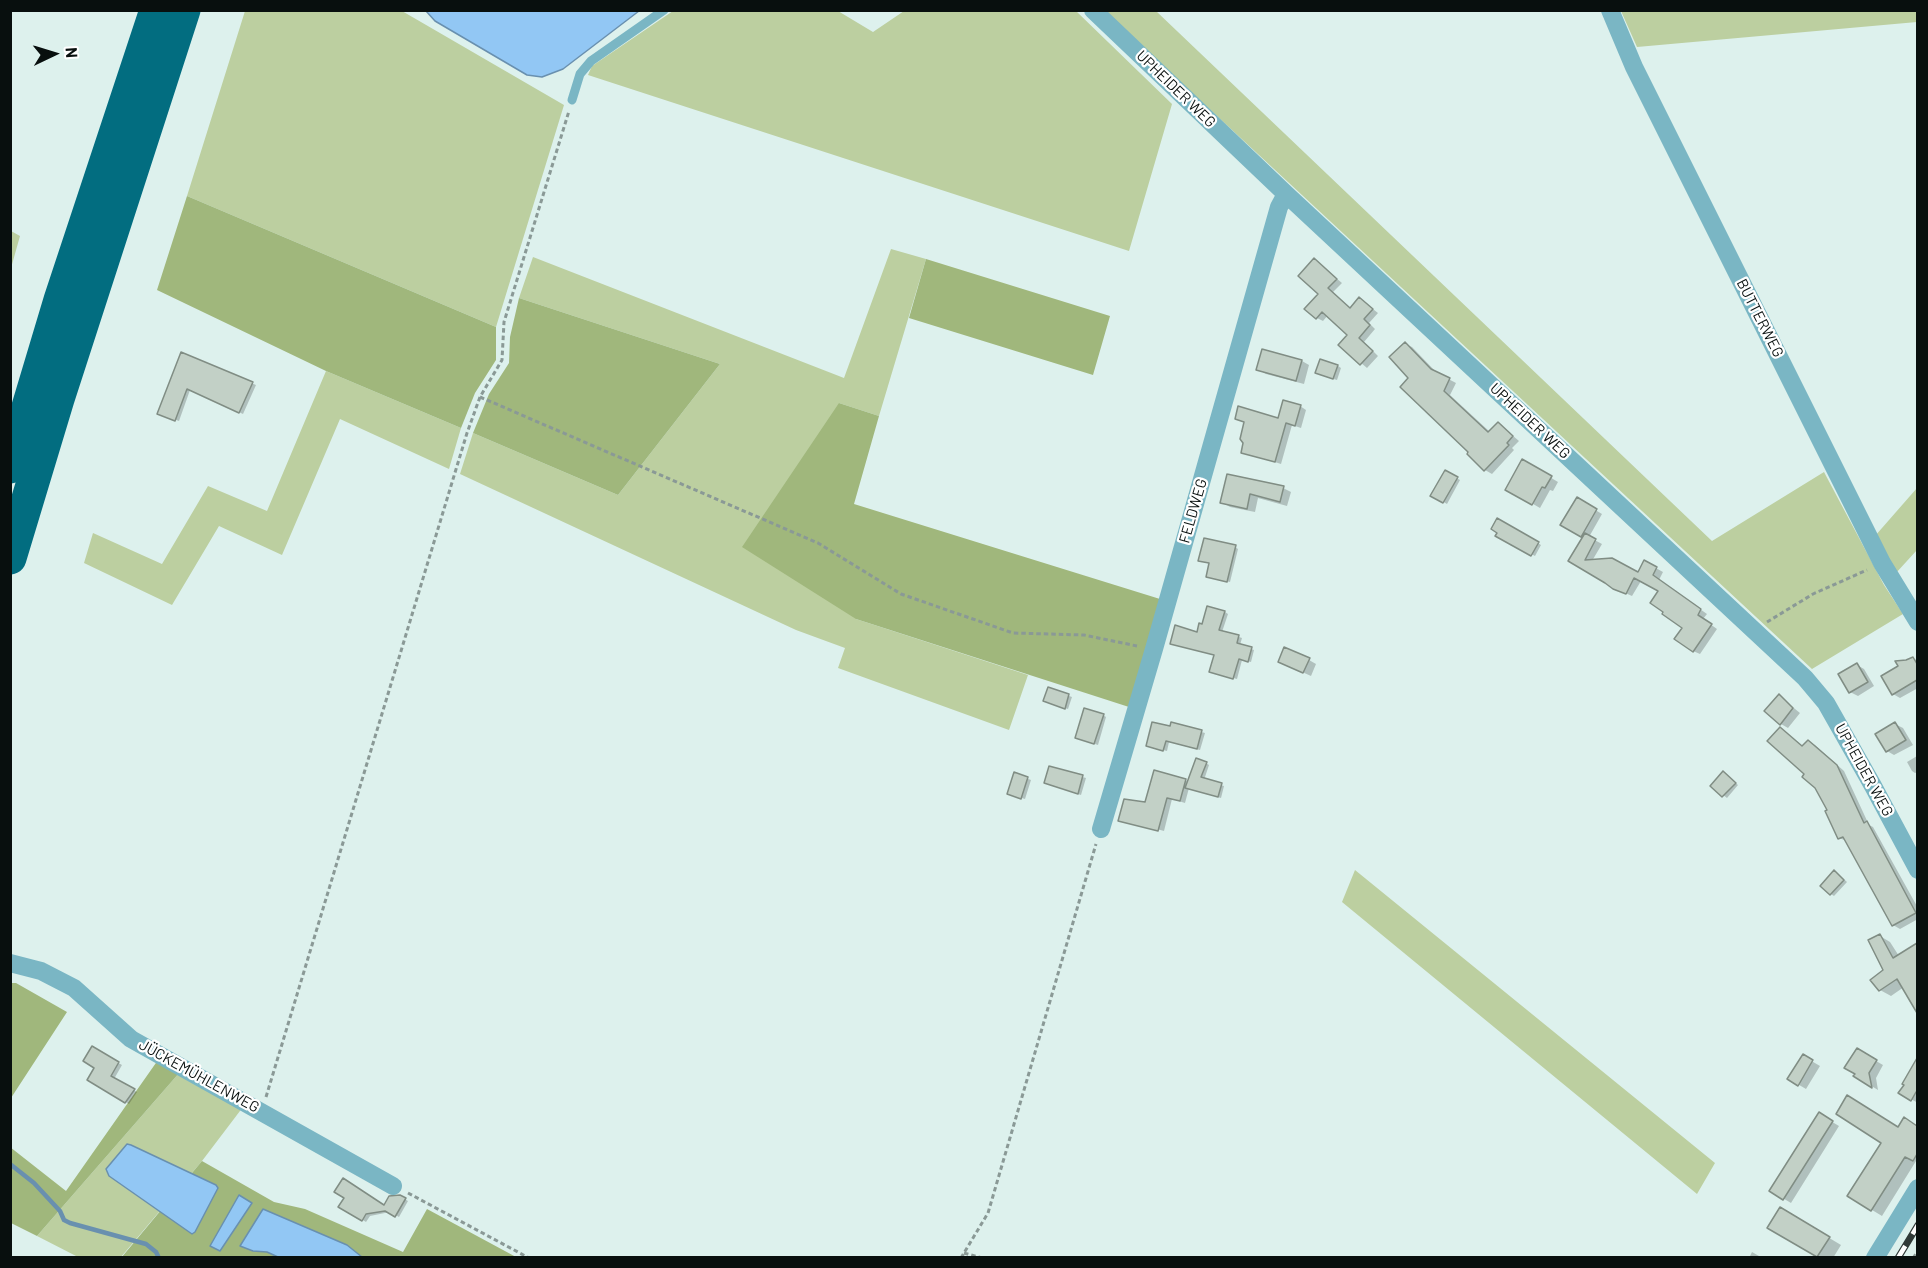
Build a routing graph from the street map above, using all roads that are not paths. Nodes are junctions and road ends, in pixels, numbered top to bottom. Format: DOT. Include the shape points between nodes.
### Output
graph roads {
  1 [pos="156,10"];
  2 [pos="184,10"];
  3 [pos="664,10"];
  4 [pos="1093,10"];
  5 [pos="1610,10"];
  6 [pos="573,100"];
  7 [pos="1286,194"];
  8 [pos="10,467"];
  9 [pos="10,558"];
  10 [pos="1917,622"];
  11 [pos="1101,829"];
  12 [pos="1917,870"];
  13 [pos="10,963"];
  14 [pos="393,1186"];
  15 [pos="1917,1188"];
  16 [pos="1875,1257"];
  1 -- 8 [label="highway" via="60,300"];
  2 -- 9 [label="highway"];
  3 -- 6 [label="lane" via="591,61 580,74"];
  4 -- 7 [label="street, UPHEIDER WEG"];
  5 -- 10 [label="street, BUTTERWEG" via="1639,77 1882,563"];
  7 -- 11 [label="street, FELDWEG" via="1279,207"];
  7 -- 12 [label="street, UPHEIDER WEG" via="1805,678 1826,703"];
  13 -- 14 [label="street, JÜCKEMÜHLENWEG" via="41,971 74,988 131,1039"];
  15 -- 16 [label="street"];
}
